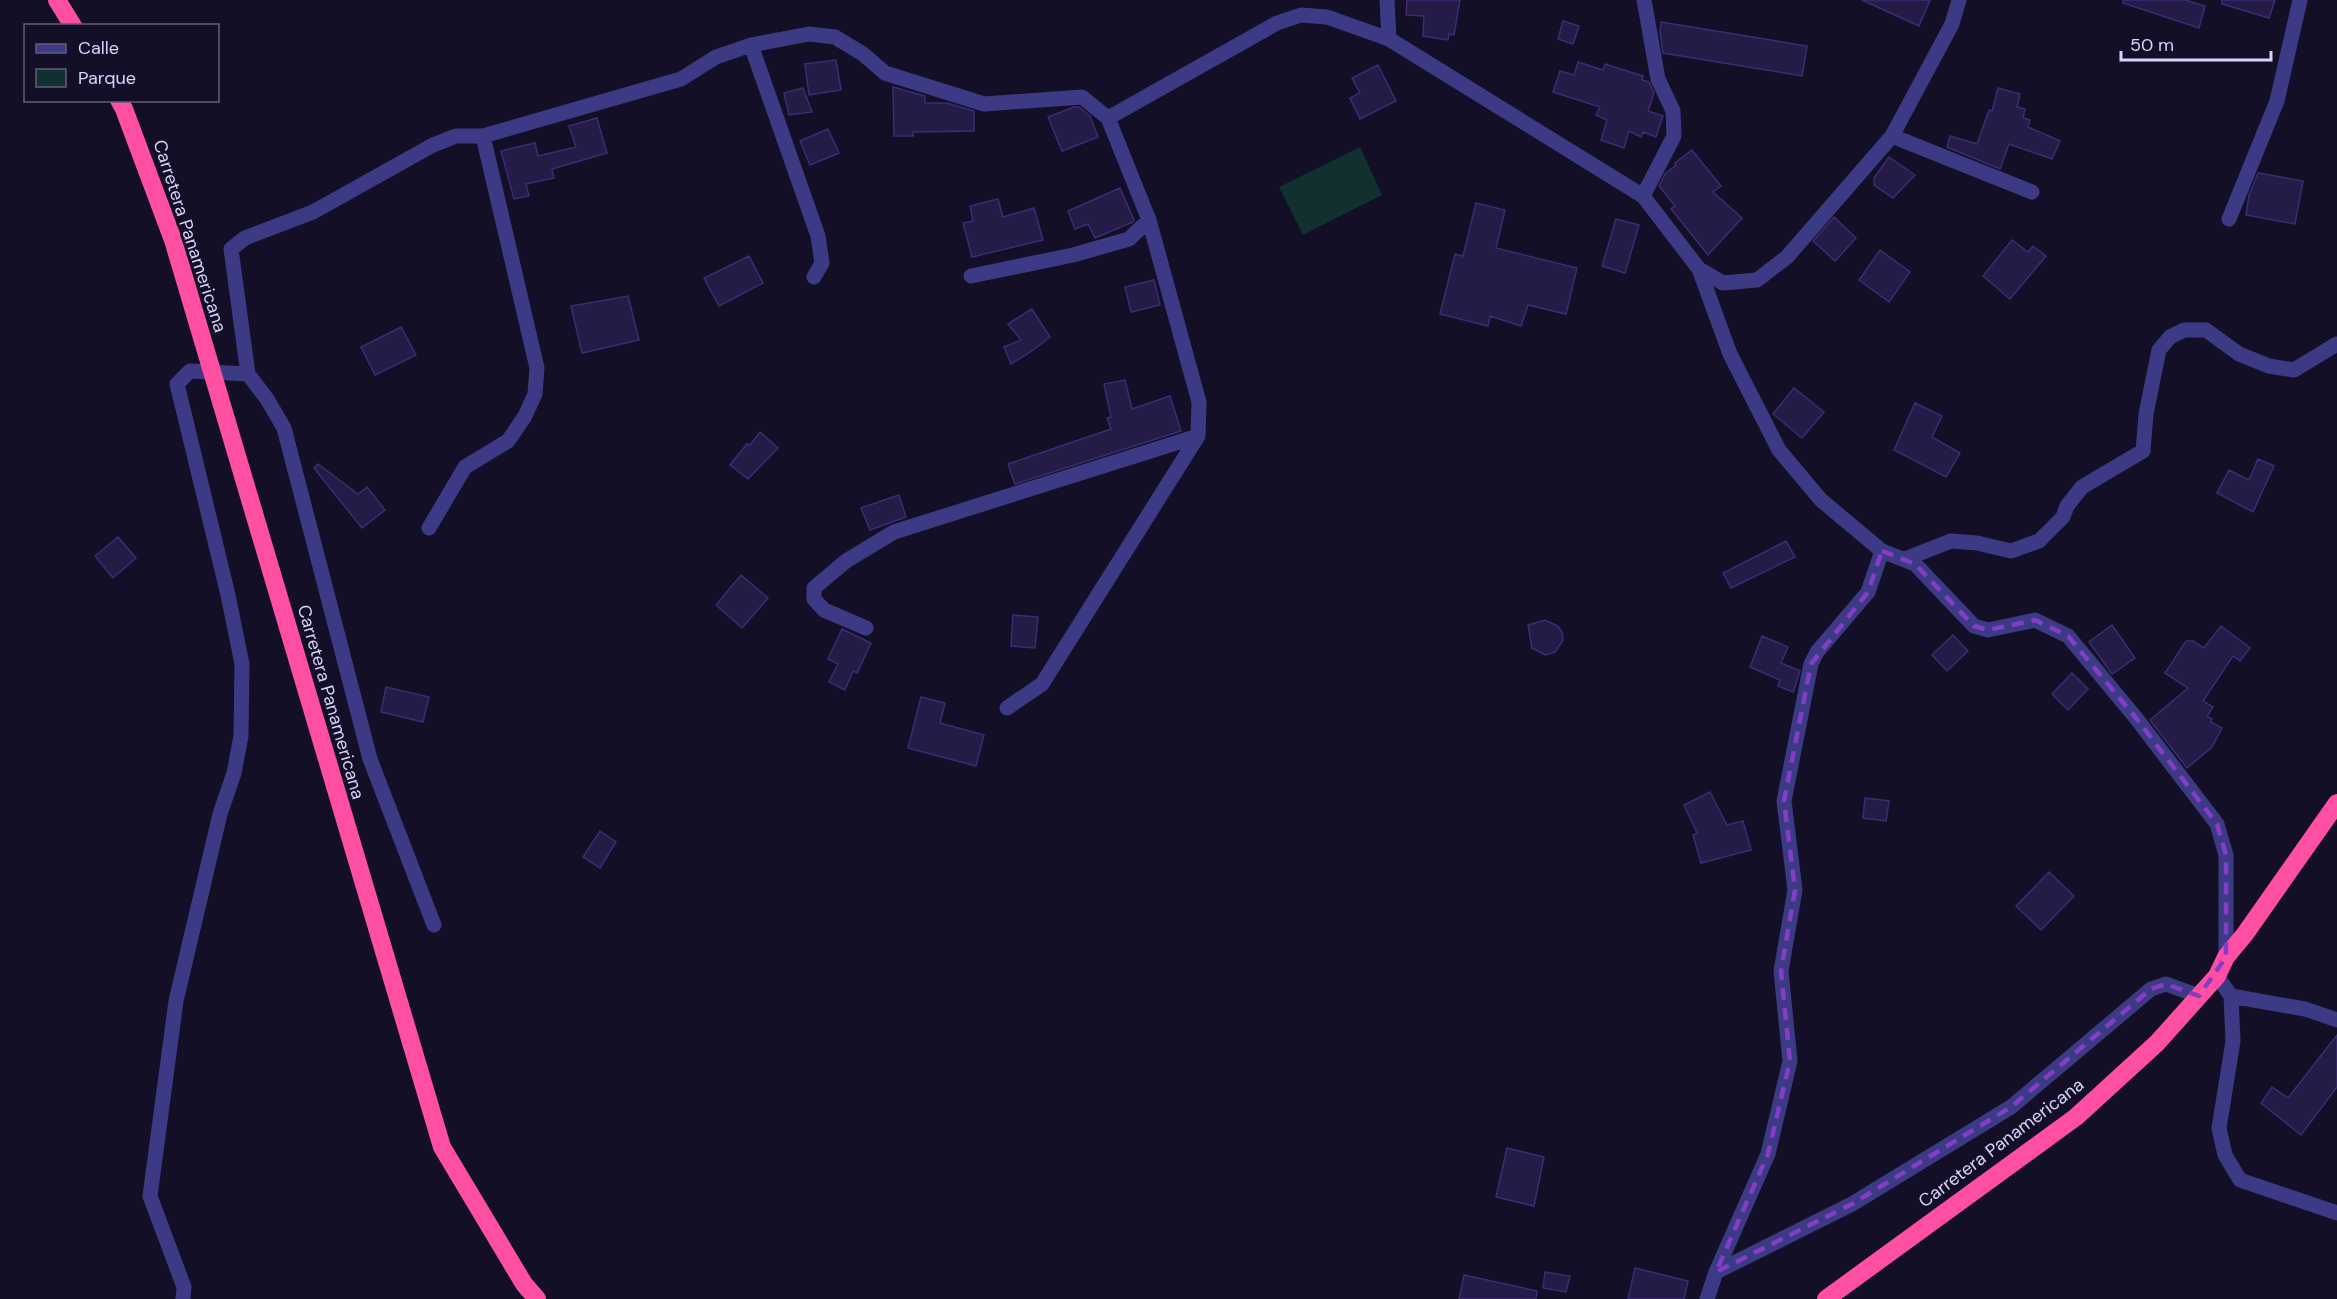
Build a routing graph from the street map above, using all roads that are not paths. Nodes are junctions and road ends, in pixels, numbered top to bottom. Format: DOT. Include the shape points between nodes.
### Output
graph roads {
  1 [pos="57,0"];
  2 [pos="1387,0"];
  3 [pos="1644,0"];
  4 [pos="1959,0"];
  5 [pos="2300,0"];
  6 [pos="72,24"];
  7 [pos="1389,39"];
  8 [pos="751,45"];
  9 [pos="120,102"];
  10 [pos="1108,118"];
  11 [pos="483,136"];
  12 [pos="1892,136"];
  13 [pos="2032,192"];
  14 [pos="1643,196"];
  15 [pos="2229,219"];
  16 [pos="1149,220"];
  17 [pos="1699,268"];
  18 [pos="970,276"];
  19 [pos="814,277"];
  20 [pos="2337,344"];
  21 [pos="212,370"];
  22 [pos="248,374"];
  23 [pos="1198,436"];
  24 [pos="429,528"];
  25 [pos="1882,551"];
  26 [pos="1905,559"];
  27 [pos="866,628"];
  28 [pos="1007,708"];
  29 [pos="2337,803"];
  30 [pos="434,925"];
  31 [pos="2226,957"];
  32 [pos="2217,976"];
  33 [pos="2199,996"];
  34 [pos="2231,996"];
  35 [pos="2337,1020"];
  36 [pos="2337,1213"];
  37 [pos="1716,1272"];
  38 [pos="183,1299"];
  39 [pos="537,1299"];
  40 [pos="1707,1299"];
  41 [pos="1826,1299"];
  1 -- 6 [label="highway"];
  2 -- 7 [label="street"];
  3 -- 14 [label="street" via="1658,79 1673,111 1674,136"];
  4 -- 12 [label="street" via="1952,24"];
  5 -- 15 [label="street" via="2277,100"];
  7 -- 10 [label="street" via="1328,17 1302,15 1277,23"];
  7 -- 14 [label="street"];
  8 -- 10 [label="street" via="809,34 835,37 885,73 984,104 1082,98"];
  8 -- 11 [label="street" via="716,57 681,79"];
  8 -- 19 [label="street" via="818,236 822,263"];
  9 -- 21 [label="highway, Carretera Panamericana" via="173,240"];
  10 -- 16 [label="street"];
  11 -- 22 [label="street" via="456,136 433,145 313,212 245,238 231,249"];
  11 -- 24 [label="street" via="537,368 535,394 508,441 465,466"];
  12 -- 13 [label="street"];
  12 -- 17 [label="street" via="1787,257 1757,280 1723,283"];
  14 -- 17 [label="street"];
  16 -- 18 [label="street" via="1128,239 1073,255"];
  16 -- 23 [label="street" via="1199,402"];
  17 -- 25 [label="street" via="1730,354 1779,450 1821,501"];
  20 -- 26 [label="street" via="2294,370 2269,366 2239,354 2206,330 2184,330 2170,337 2159,350 2143,451 2082,486 2063,517 2039,541 2011,551 1951,541"];
  21 -- 22 [label="street"];
  21 -- 38 [label="street" via="190,370 177,384 242,664 242,736 176,1001 150,1196 184,1287"];
  21 -- 39 [label="highway, Carretera Panamericana" via="442,1147 524,1284"];
  22 -- 30 [label="street" via="284,428 370,759"];
  23 -- 27 [label="street" via="894,532 846,561 814,588 814,599 824,610"];
  23 -- 28 [label="street" via="1042,684"];
  25 -- 26 [label="street"];
  25 -- 37 [label="street" via="1868,592 1811,664 1784,801 1795,890 1781,971 1790,1061 1768,1154"];
  26 -- 31 [label="street" via="1915,564 1974,626 1988,630 2035,620 2068,636 2136,718 2217,825 2226,855"];
  29 -- 31 [label="highway, Carretera Panamericana"];
  31 -- 32 [label="highway, Carretera Panamericana"];
  32 -- 33 [label="highway, Carretera Panamericana"];
  32 -- 34 [label="street"];
  33 -- 37 [label="street" via="2166,984 2151,989 2011,1107 1852,1204"];
  33 -- 41 [label="highway, Carretera Panamericana" via="2157,1043 2076,1117"];
  34 -- 35 [label="street" via="2305,1009"];
  34 -- 36 [label="street" via="2233,1041 2219,1128 2225,1155 2240,1180"];
  37 -- 40 [label="street"];
}
